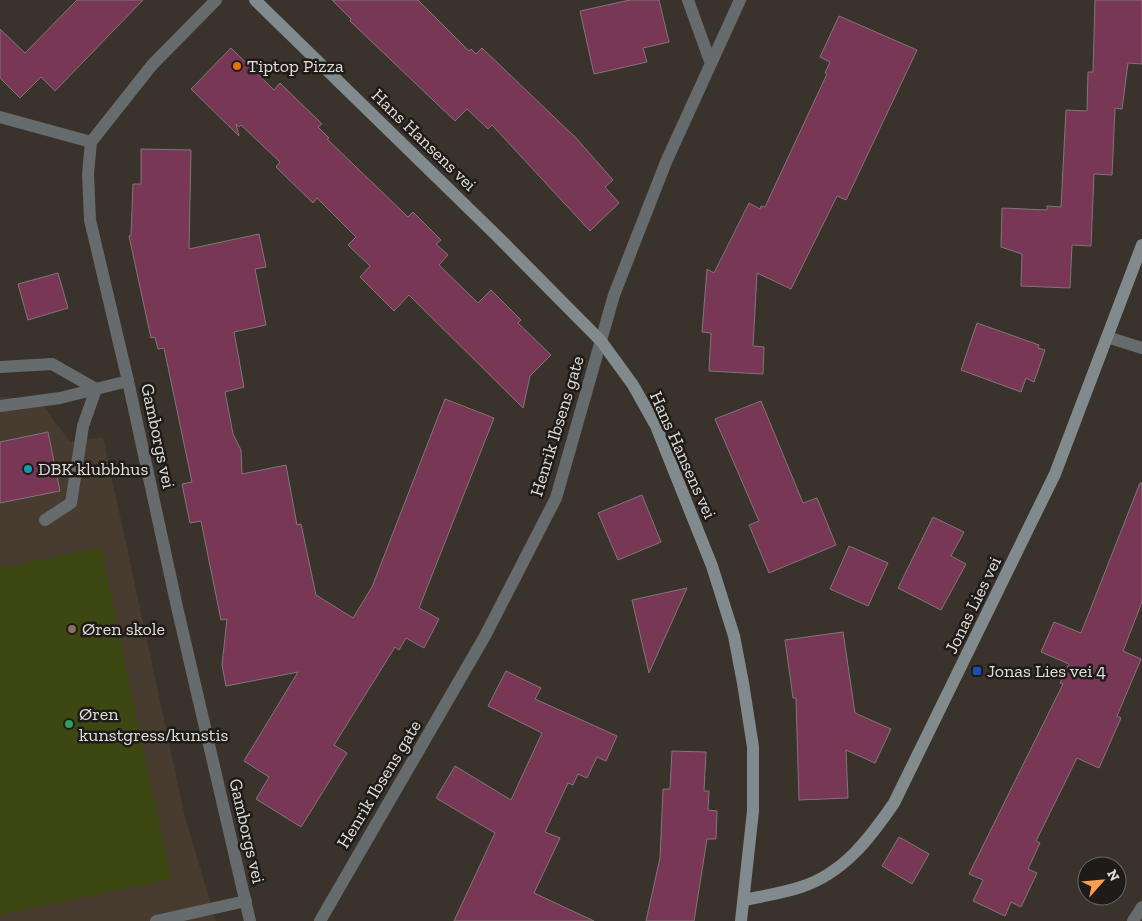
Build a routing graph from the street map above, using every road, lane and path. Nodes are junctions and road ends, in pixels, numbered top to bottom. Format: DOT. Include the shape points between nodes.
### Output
graph roads {
  1 [pos="216,0"];
  2 [pos="255,0"];
  3 [pos="688,0"];
  4 [pos="740,0"];
  5 [pos="711,64"];
  6 [pos="0,117"];
  7 [pos="90,142"];
  8 [pos="1142,244"];
  9 [pos="1107,337"];
  10 [pos="601,341"];
  11 [pos="1142,348"];
  12 [pos="0,367"];
  13 [pos="128,381"];
  14 [pos="96,388"];
  15 [pos="0,406"];
  16 [pos="44,520"];
  17 [pos="744,900"];
  18 [pos="246,901"];
  19 [pos="1142,907"];
  20 [pos="156,921"];
  21 [pos="250,921"];
  22 [pos="320,921"];
  23 [pos="741,921"];
  24 [pos="1133,921"];
  1 -- 7 [label="street" via="152,65"];
  2 -- 10 [label="main road, Hans Hansens vei"];
  3 -- 5 [label="street"];
  4 -- 5 [label="street, Henrik Ibsens gate"];
  5 -- 10 [label="street, Henrik Ibsens gate" via="666,162 614,294"];
  6 -- 7 [label="street"];
  7 -- 13 [label="street, Gamborgs vei" via="90,220"];
  8 -- 9 [label="main road, Jonas Lies vei"];
  9 -- 11 [label="street"];
  9 -- 17 [label="main road, Jonas Lies vei" via="1055,474 894,803 854,855 835,870 802,887"];
  10 -- 17 [label="main road, Hans Hansens vei" via="633,385 656,426 712,566 734,636 753,746 752,811"];
  10 -- 22 [label="street, Henrik Ibsens gate" via="556,498 480,645"];
  12 -- 14 [label="street" via="52,364"];
  13 -- 14 [label="street"];
  13 -- 18 [label="street, Gamborgs vei"];
  14 -- 15 [label="street" via="60,398"];
  14 -- 16 [label="street" via="83,426 71,503"];
  17 -- 23 [label="main road, Hans Hansens vei"];
  18 -- 20 [label="street"];
  18 -- 21 [label="street, Gamborgs vei"];
  19 -- 24 [label="street"];
}
